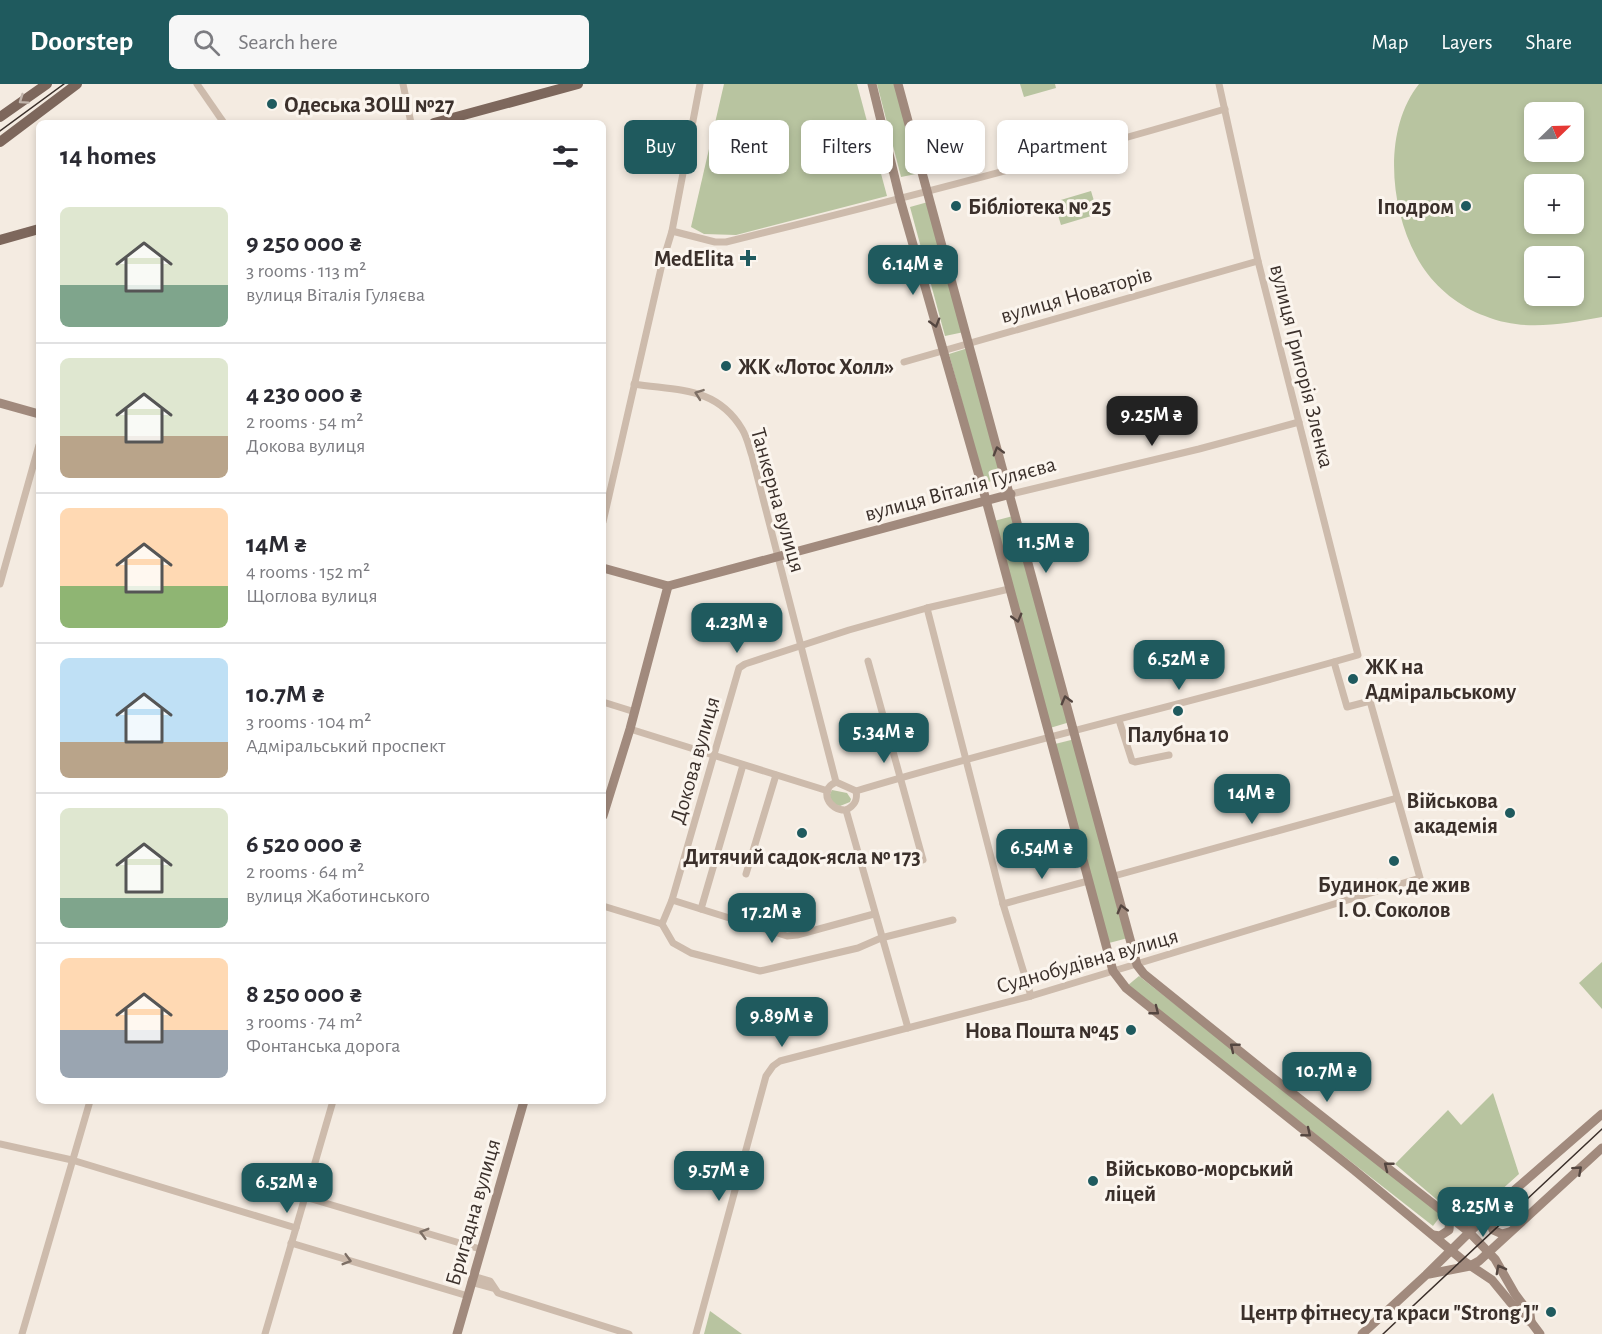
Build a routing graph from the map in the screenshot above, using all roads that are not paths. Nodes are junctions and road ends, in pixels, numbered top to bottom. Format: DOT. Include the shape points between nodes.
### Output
graph roads {
  1 [pos="47,84"];
  2 [pos="77,84"];
  3 [pos="197,84"];
  4 [pos="403,84"];
  5 [pos="578,84"];
  6 [pos="700,84"];
  7 [pos="872,84"];
  8 [pos="898,84"];
  9 [pos="1219,84"];
  10 [pos="1225,109"];
  11 [pos="0,117"];
  12 [pos="222,120"];
  13 [pos="410,120"];
  14 [pos="445,120"];
  15 [pos="0,142"];
  16 [pos="927,191"];
  17 [pos="900,199"];
  18 [pos="36,231"];
  19 [pos="672,231"];
  20 [pos="0,240"];
  21 [pos="1258,261"];
  22 [pos="968,343"];
  23 [pos="943,351"];
  24 [pos="904,362"];
  25 [pos="634,384"];
  26 [pos="0,403"];
  27 [pos="36,413"];
  28 [pos="1299,422"];
  29 [pos="36,456"];
  30 [pos="1011,494"];
  31 [pos="986,500"];
  32 [pos="606,509"];
  33 [pos="778,558"];
  34 [pos="606,569"];
  35 [pos="0,584"];
  36 [pos="668,586"];
  37 [pos="1009,589"];
  38 [pos="927,608"];
  39 [pos="801,646"];
  40 [pos="868,661"];
  41 [pos="1334,662"];
  42 [pos="606,703"];
  43 [pos="635,711"];
  44 [pos="1119,720"];
  45 [pos="630,729"];
  46 [pos="1074,731"];
  47 [pos="1050,738"];
  48 [pos="714,755"];
  49 [pos="1169,755"];
  50 [pos="966,759"];
  51 [pos="743,765"];
  52 [pos="776,775"];
  53 [pos="900,778"];
  54 [pos="836,782"];
  55 [pos="828,791"];
  56 [pos="856,791"];
  57 [pos="1397,798"];
  58 [pos="606,806"];
  59 [pos="846,810"];
  60 [pos="923,860"];
  61 [pos="746,874"];
  62 [pos="1114,876"];
  63 [pos="1088,881"];
  64 [pos="672,900"];
  65 [pos="1003,904"];
  66 [pos="606,907"];
  67 [pos="701,909"];
  68 [pos="874,914"];
  69 [pos="953,920"];
  70 [pos="662,924"];
  71 [pos="881,938"];
  72 [pos="1137,965"];
  73 [pos="1113,971"];
  74 [pos="1031,996"];
  75 [pos="908,1028"];
  76 [pos="89,1104"];
  77 [pos="332,1104"];
  78 [pos="523,1104"];
  79 [pos="1602,1114"];
  80 [pos="0,1144"];
  81 [pos="1602,1148"];
  82 [pos="72,1160"];
  83 [pos="305,1197"];
  84 [pos="1491,1212"];
  85 [pos="1450,1216"];
  86 [pos="296,1227"];
  87 [pos="1469,1232"];
  88 [pos="1509,1233"];
  89 [pos="1433,1235"];
  90 [pos="291,1244"];
  91 [pos="480,1249"];
  92 [pos="1450,1251"];
  93 [pos="1490,1252"];
  94 [pos="1470,1266"];
  95 [pos="1426,1275"];
  96 [pos="472,1279"];
  97 [pos="468,1296"];
  98 [pos="1531,1322"];
  99 [pos="22,1334"];
  100 [pos="265,1334"];
  101 [pos="457,1334"];
  102 [pos="629,1334"];
  103 [pos="696,1334"];
  104 [pos="1362,1334"];
  105 [pos="1540,1334"];
  1 -- 11 [label="main road, one-way"];
  2 -- 15 [label="main road"];
  3 -- 12 [label="street"];
  4 -- 13 [label="street"];
  5 -- 14 [label="main road"];
  6 -- 19 [label="street"];
  7 -- 17 [label="main road"];
  8 -- 16 [label="main road"];
  9 -- 10 [label="street, вулиця Григорія Зленка"];
  10 -- 16 [label="street"];
  10 -- 21 [label="street, вулиця Григорія Зленка"];
  16 -- 17 [label="street"];
  16 -- 22 [label="main road"];
  17 -- 19 [label="street" via="726,242"];
  17 -- 23 [label="main road, one-way"];
  18 -- 20 [label="main road"];
  19 -- 25 [label="street"];
  21 -- 22 [label="street, вулиця Новаторів"];
  21 -- 28 [label="street, вулиця Григорія Зленка"];
  22 -- 23 [label="street, вулиця Новаторів"];
  30 -- 22 [label="main road, one-way"];
  23 -- 24 [label="street, вулиця Новаторів"];
  23 -- 31 [label="main road"];
  25 -- 32 [label="street"];
  33 -- 25 [label="street, Танкерна вулиця, one-way" via="743,430 725,406 689,390"];
  26 -- 27 [label="main road"];
  28 -- 30 [label="street, вулиця Віталія Гуляєва"];
  28 -- 41 [label="street, вулиця Григорія Зленка" via="1358,655"];
  29 -- 35 [label="street"];
  30 -- 31 [label="main road, вулиця Віталія Гуляєва"];
  46 -- 30 [label="main road, one-way"];
  31 -- 33 [label="main road, вулиця Віталія Гуляєва"];
  31 -- 37 [label="main road"];
  33 -- 36 [label="main road, вулиця Віталія Гуляєва"];
  33 -- 39 [label="street, Танкерна вулиця"];
  34 -- 36 [label="main road"];
  36 -- 43 [label="main road"];
  37 -- 38 [label="street, Докова вулиця"];
  37 -- 47 [label="main road, one-way"];
  38 -- 39 [label="street, Докова вулиця"];
  38 -- 50 [label="street"];
  39 -- 48 [label="street, Докова вулиця" via="740,668"];
  39 -- 54 [label="street, Танкерна вулиця"];
  40 -- 53 [label="street"];
  41 -- 44 [label="street"];
  41 -- 57 [label="street" via="1347,707 1370,701"];
  42 -- 43 [label="street"];
  43 -- 45 [label="main road"];
  44 -- 46 [label="street"];
  44 -- 49 [label="street" via="1132,761"];
  45 -- 48 [label="street"];
  45 -- 58 [label="main road"];
  46 -- 47 [label="street"];
  46 -- 62 [label="main road"];
  47 -- 50 [label="street"];
  47 -- 63 [label="main road"];
  48 -- 51 [label="street"];
  48 -- 64 [label="street, Докова вулиця"];
  50 -- 53 [label="street"];
  50 -- 65 [label="street"];
  51 -- 52 [label="street"];
  51 -- 67 [label="street"];
  52 -- 55 [label="street"];
  52 -- 61 [label="street"];
  53 -- 56 [label="street"];
  53 -- 60 [label="street"];
  54 -- 55 [label="street"];
  54 -- 56 [label="street"];
  55 -- 59 [label="street" via="833,808"];
  56 -- 59 [label="street" via="855,803"];
  57 -- 62 [label="street"];
  57 -- 72 [label="street, Суднобудівна вулиця" via="1420,878"];
  59 -- 68 [label="street"];
  72 -- 62 [label="main road, one-way"];
  63 -- 65 [label="street"];
  63 -- 73 [label="main road"];
  64 -- 67 [label="street"];
  64 -- 70 [label="street, Докова вулиця"];
  65 -- 74 [label="street"];
  66 -- 70 [label="street"];
  67 -- 68 [label="street" via="787,936"];
  68 -- 71 [label="street"];
  69 -- 71 [label="street"];
  70 -- 71 [label="street" via="673,943 691,953 760,972 858,948"];
  71 -- 75 [label="street"];
  72 -- 73 [label="street, Суднобудівна вулиця"];
  85 -- 72 [label="main road, one-way" via="1144,975"];
  73 -- 74 [label="street, Суднобудівна вулиця"];
  73 -- 89 [label="main road, one-way" via="1126,988"];
  74 -- 75 [label="street, Суднобудівна вулиця"];
  75 -- 103 [label="street, Суднобудівна вулиця" via="780,1061 766,1076"];
  76 -- 82 [label="street"];
  77 -- 83 [label="street"];
  78 -- 91 [label="main road, Бригадна вулиця"];
  79 -- 84 [label="main road"];
  80 -- 82 [label="street"];
  88 -- 81 [label="main road, one-way"];
  82 -- 86 [label="street"];
  82 -- 99 [label="street"];
  83 -- 86 [label="street"];
  91 -- 83 [label="street, one-way"];
  84 -- 87 [label="main road"];
  84 -- 88 [label="main road" via="1493,1230"];
  85 -- 87 [label="main road"];
  85 -- 89 [label="main road" via="1449,1230 1440,1236"];
  86 -- 90 [label="street"];
  87 -- 92 [label="main road"];
  87 -- 93 [label="main road"];
  88 -- 93 [label="main road"];
  89 -- 92 [label="main road"];
  90 -- 97 [label="street, one-way"];
  90 -- 100 [label="street"];
  91 -- 96 [label="main road, Бригадна вулиця"];
  92 -- 94 [label="main road"];
  92 -- 95 [label="main road"];
  93 -- 94 [label="main road"];
  98 -- 93 [label="main road, one-way" via="1530,1314"];
  94 -- 95 [label="main road"];
  94 -- 98 [label="main road" via="1492,1280 1524,1319"];
  95 -- 104 [label="main road"];
  96 -- 97 [label="main road, Бригадна вулиця"];
  96 -- 102 [label="street" via="490,1281 498,1293"];
  97 -- 101 [label="main road, Бригадна вулиця"];
  98 -- 105 [label="main road"];
}
